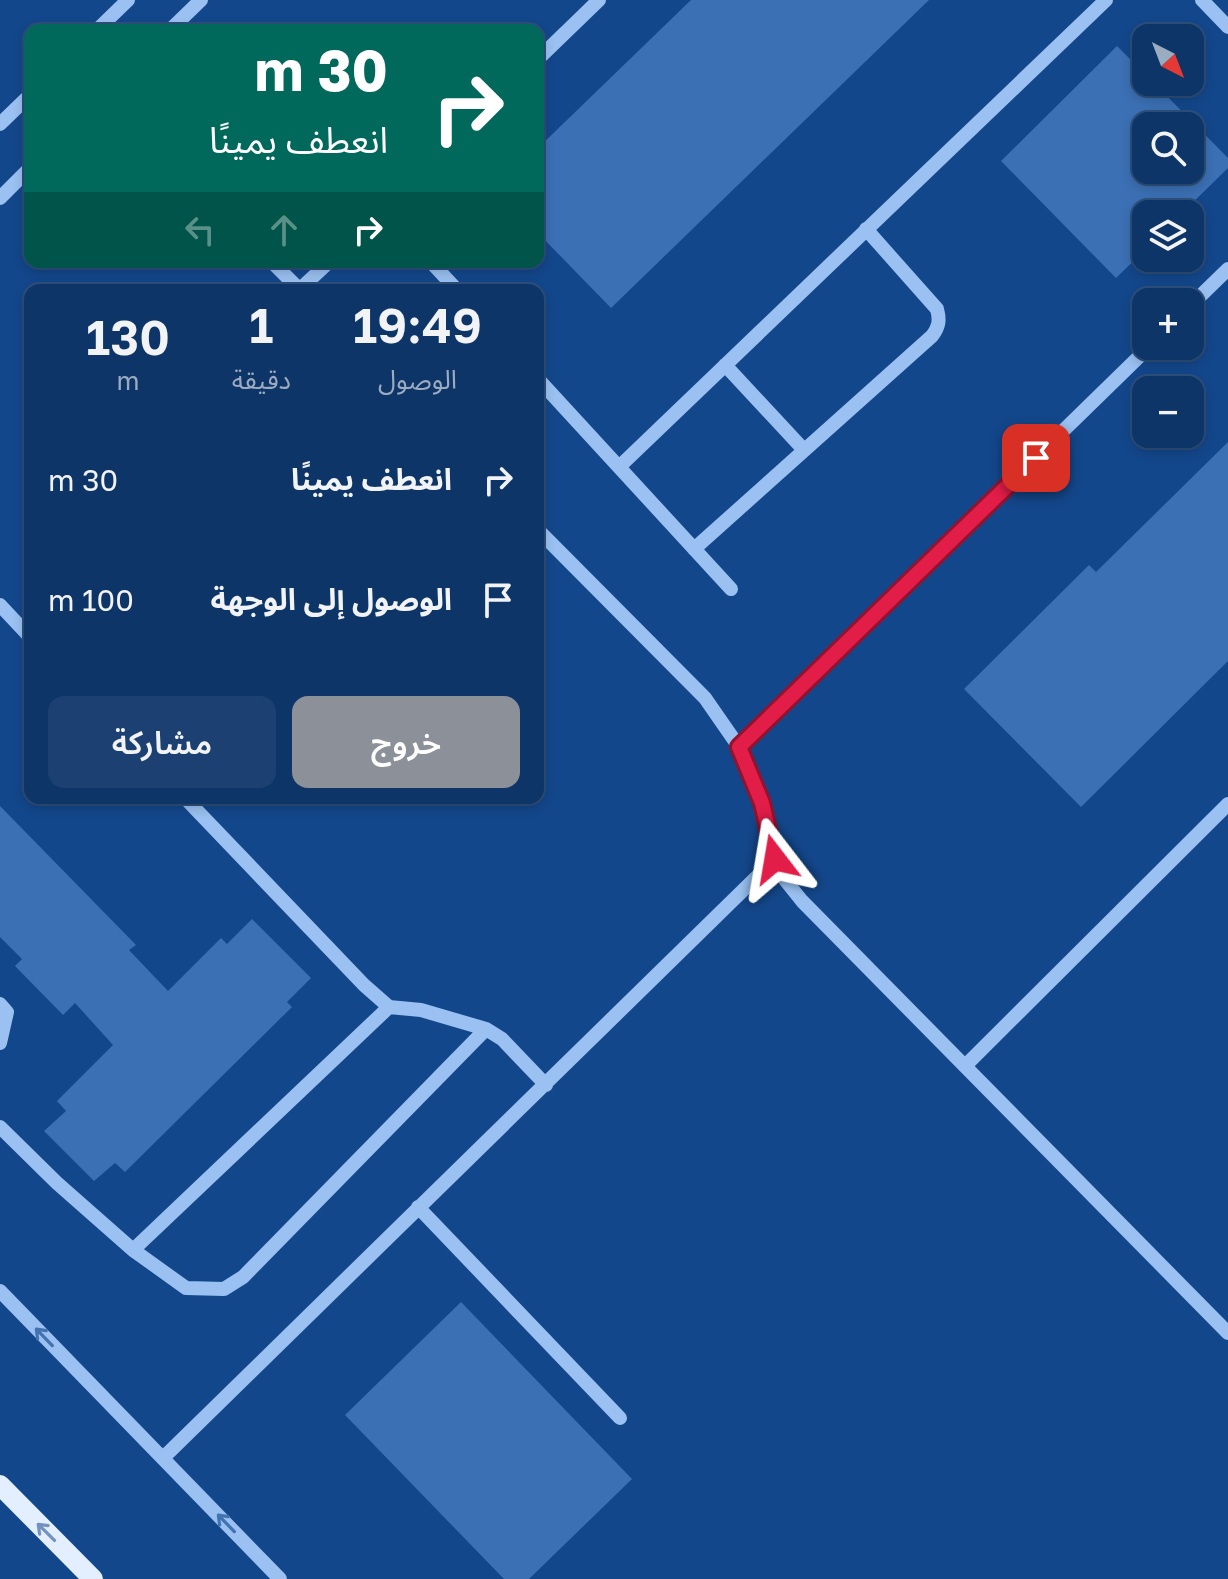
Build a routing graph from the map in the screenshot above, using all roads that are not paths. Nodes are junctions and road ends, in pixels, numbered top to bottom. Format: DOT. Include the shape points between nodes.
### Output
graph roads {
  1 [pos="128,0"];
  2 [pos="201,0"];
  3 [pos="599,0"];
  4 [pos="1106,0"];
  5 [pos="1202,0"];
  6 [pos="103,24"];
  7 [pos="176,24"];
  8 [pos="1228,27"];
  9 [pos="544,53"];
  10 [pos="24,101"];
  11 [pos="0,124"];
  12 [pos="24,174"];
  13 [pos="0,198"];
  14 [pos="866,229"];
  15 [pos="278,268"];
  16 [pos="323,268"];
  17 [pos="437,268"];
  18 [pos="1228,269"];
  19 [pos="294,284"];
  20 [pos="306,284"];
  21 [pos="451,284"];
  22 [pos="1204,292"];
  23 [pos="1136,360"];
  24 [pos="725,365"];
  25 [pos="544,386"];
  26 [pos="804,450"];
  27 [pos="619,467"];
  28 [pos="544,536"];
  29 [pos="694,549"];
  30 [pos="731,589"];
  31 [pos="0,605"];
  32 [pos="24,631"];
  33 [pos="739,747"];
  34 [pos="191,804"];
  35 [pos="1228,804"];
  36 [pos="775,859"];
  37 [pos="0,1004"];
  38 [pos="389,1007"];
  39 [pos="486,1029"];
  40 [pos="0,1043"];
  41 [pos="965,1066"];
  42 [pos="546,1085"];
  43 [pos="0,1127"];
  44 [pos="418,1207"];
  45 [pos="133,1250"];
  46 [pos="0,1291"];
  47 [pos="1228,1333"];
  48 [pos="620,1418"];
  49 [pos="163,1458"];
  50 [pos="0,1485"];
  51 [pos="93,1579"];
  52 [pos="280,1579"];
  1 -- 6 [label="street"];
  2 -- 7 [label="street"];
  3 -- 9 [label="street"];
  4 -- 14 [label="street"];
  5 -- 8 [label="street"];
  10 -- 11 [label="street"];
  12 -- 13 [label="street"];
  14 -- 24 [label="street"];
  14 -- 26 [label="street" via="937,309 938,328"];
  15 -- 19 [label="street"];
  16 -- 20 [label="street"];
  17 -- 21 [label="street"];
  18 -- 22 [label="street"];
  23 -- 33 [label="street"];
  24 -- 26 [label="street"];
  24 -- 27 [label="street"];
  25 -- 27 [label="street"];
  26 -- 29 [label="street"];
  27 -- 29 [label="street"];
  28 -- 33 [label="street" via="705,698"];
  29 -- 30 [label="street"];
  31 -- 32 [label="street"];
  33 -- 36 [label="street" via="762,803"];
  34 -- 38 [label="street"];
  35 -- 41 [label="street"];
  36 -- 41 [label="street" via="802,901"];
  36 -- 42 [label="street"];
  37 -- 40 [label="street" via="7,1012"];
  38 -- 39 [label="street" via="421,1010"];
  38 -- 45 [label="street"];
  39 -- 42 [label="street"];
  39 -- 45 [label="street" via="243,1277 224,1289 186,1288"];
  41 -- 47 [label="street"];
  42 -- 44 [label="street"];
  43 -- 45 [label="street"];
  44 -- 48 [label="street"];
  44 -- 49 [label="street"];
  49 -- 46 [label="street, one-way"];
  52 -- 49 [label="street, one-way"];
  51 -- 50 [label="main road, one-way"];
}
